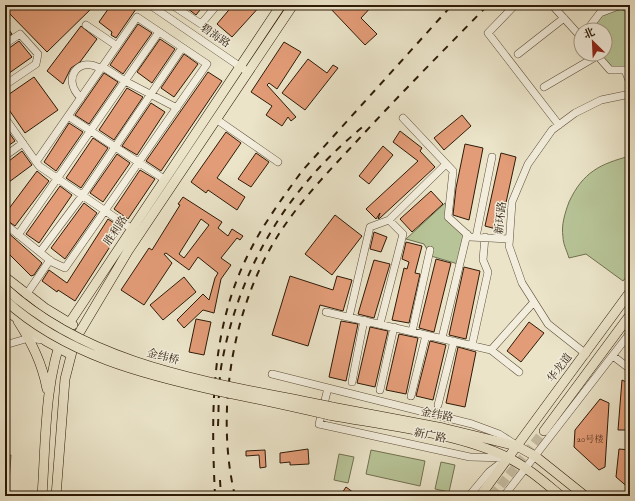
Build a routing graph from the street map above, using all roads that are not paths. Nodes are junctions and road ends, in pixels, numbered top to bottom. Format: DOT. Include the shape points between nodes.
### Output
graph roads {
  1 [pos="150,5"];
  2 [pos="172,5"];
  3 [pos="217,5"];
  4 [pos="281,5"];
  5 [pos="293,5"];
  6 [pos="515,5"];
  7 [pos="552,5"];
  8 [pos="621,5"];
  9 [pos="630,9"];
  10 [pos="564,18"];
  11 [pos="593,22"];
  12 [pos="86,25"];
  13 [pos="573,28"];
  14 [pos="159,32"];
  15 [pos="5,44"];
  16 [pos="117,46"];
  17 [pos="182,48"];
  18 [pos="518,54"];
  19 [pos="585,62"];
  20 [pos="603,62"];
  21 [pos="102,68"];
  22 [pos="628,68"];
  23 [pos="244,69"];
  24 [pos="125,81"];
  25 [pos="630,83"];
  26 [pos="5,85"];
  27 [pos="544,87"];
  28 [pos="630,94"];
  29 [pos="151,95"];
  30 [pos="81,98"];
  31 [pos="177,108"];
  32 [pos="68,116"];
  33 [pos="403,118"];
  34 [pos="216,119"];
  35 [pos="5,120"];
  36 [pos="559,125"];
  37 [pos="90,131"];
  38 [pos="23,143"];
  39 [pos="115,147"];
  40 [pos="5,156"];
  41 [pos="492,156"];
  42 [pos="36,162"];
  43 [pos="278,162"];
  44 [pos="139,163"];
  45 [pos="446,164"];
  46 [pos="57,178"];
  47 [pos="164,179"];
  48 [pos="82,196"];
  49 [pos="106,211"];
  50 [pos="389,220"];
  51 [pos="5,224"];
  52 [pos="132,229"];
  53 [pos="467,234"];
  54 [pos="18,235"];
  55 [pos="476,237"];
  56 [pos="485,238"];
  57 [pos="509,239"];
  58 [pos="430,250"];
  59 [pos="40,252"];
  60 [pos="50,260"];
  61 [pos="5,277"];
  62 [pos="5,288"];
  63 [pos="630,292"];
  64 [pos="26,295"];
  65 [pos="5,300"];
  66 [pos="533,303"];
  67 [pos="5,309"];
  68 [pos="326,312"];
  69 [pos="630,315"];
  70 [pos="349,317"];
  71 [pos="364,320"];
  72 [pos="18,321"];
  73 [pos="68,322"];
  74 [pos="380,324"];
  75 [pos="394,327"];
  76 [pos="81,329"];
  77 [pos="412,332"];
  78 [pos="630,333"];
  79 [pos="426,335"];
  80 [pos="29,338"];
  81 [pos="442,338"];
  82 [pos="46,341"];
  83 [pos="454,341"];
  84 [pos="5,345"];
  85 [pos="472,345"];
  86 [pos="57,348"];
  87 [pos="491,350"];
  88 [pos="70,354"];
  89 [pos="586,354"];
  90 [pos="613,356"];
  91 [pos="630,369"];
  92 [pos="519,372"];
  93 [pos="272,374"];
  94 [pos="352,382"];
  95 [pos="328,388"];
  96 [pos="380,390"];
  97 [pos="411,396"];
  98 [pos="49,401"];
  99 [pos="438,405"];
  100 [pos="330,411"];
  101 [pos="544,431"];
  102 [pos="517,446"];
  103 [pos="535,456"];
  104 [pos="508,458"];
  105 [pos="526,468"];
  106 [pos="42,496"];
  107 [pos="56,496"];
  108 [pos="469,496"];
  109 [pos="480,496"];
  110 [pos="504,496"];
  111 [pos="561,496"];
  112 [pos="585,496"];
  1 -- 23 [label="street, 碧海路"];
  2 -- 3 [label="street" via="201,24"];
  4 -- 23 [label="main road, 胜利路"];
  5 -- 23 [label="main road, 胜利路"];
  6 -- 36 [label="street" via="488,34"];
  7 -- 10 [label="street"];
  8 -- 9 [label="street"];
  8 -- 11 [label="street" via="600,13"];
  10 -- 13 [label="street"];
  10 -- 18 [label="street"];
  12 -- 16 [label="street"];
  14 -- 16 [label="street" via="137,17"];
  14 -- 17 [label="street"];
  14 -- 24 [label="street"];
  15 -- 26 [label="street" via="20,34 38,54 36,64"];
  16 -- 21 [label="street"];
  17 -- 29 [label="street"];
  17 -- 31 [label="street" via="207,64"];
  19 -- 27 [label="street"];
  20 -- 22 [label="street" via="610,70"];
  21 -- 24 [label="street"];
  21 -- 30 [label="street"];
  21 -- 30 [label="street" via="92,64 77,69 71,84"];
  22 -- 25 [label="street"];
  23 -- 34 [label="main road, 胜利路"];
  23 -- 47 [label="main road, 胜利路"];
  24 -- 29 [label="street"];
  24 -- 37 [label="street"];
  28 -- 36 [label="street, 新环路" via="601,100 575,113"];
  29 -- 31 [label="street"];
  29 -- 39 [label="street"];
  30 -- 32 [label="street"];
  31 -- 44 [label="street"];
  32 -- 37 [label="street"];
  32 -- 42 [label="street"];
  33 -- 45 [label="street"];
  34 -- 43 [label="street"];
  34 -- 76 [label="main road, 胜利路" via="128,251"];
  35 -- 38 [label="street"];
  36 -- 57 [label="street, 新环路" via="552,130 528,164 512,202"];
  37 -- 39 [label="street"];
  37 -- 46 [label="street"];
  38 -- 40 [label="street"];
  38 -- 42 [label="street"];
  39 -- 44 [label="street"];
  39 -- 48 [label="street"];
  41 -- 55 [label="street"];
  42 -- 46 [label="street"];
  44 -- 47 [label="street"];
  44 -- 49 [label="street"];
  45 -- 50 [label="street"];
  45 -- 53 [label="street" via="453,171 448,217"];
  46 -- 48 [label="street"];
  46 -- 54 [label="street"];
  47 -- 52 [label="main road, 胜利路"];
  48 -- 49 [label="street"];
  48 -- 59 [label="street"];
  49 -- 52 [label="street"];
  49 -- 60 [label="street" via="65,268"];
  50 -- 70 [label="street" via="370,227"];
  50 -- 74 [label="street" via="403,234"];
  51 -- 54 [label="street"];
  52 -- 73 [label="main road, 胜利路"];
  53 -- 55 [label="street"];
  53 -- 81 [label="street"];
  54 -- 59 [label="street"];
  55 -- 56 [label="street"];
  56 -- 57 [label="street"];
  56 -- 85 [label="street" via="483,260 488,272"];
  57 -- 66 [label="street, 新环路" via="522,283"];
  58 -- 77 [label="street"];
  59 -- 60 [label="street"];
  60 -- 64 [label="street"];
  61 -- 64 [label="main road"];
  62 -- 100 [label="main road, 金纬桥, bridge" via="30,309 58,327 119,356 179,374"];
  63 -- 89 [label="main road, 华龙道"];
  64 -- 73 [label="main road"];
  65 -- 100 [label="main road, 金纬桥, bridge" via="55,336 114,364 170,380"];
  66 -- 87 [label="street"];
  66 -- 89 [label="street, 新环路" via="548,324"];
  67 -- 72 [label="main road"];
  68 -- 70 [label="street"];
  69 -- 101 [label="main road"];
  70 -- 71 [label="street"];
  71 -- 74 [label="street"];
  71 -- 94 [label="street"];
  72 -- 80 [label="main road"];
  72 -- 82 [label="main road"];
  73 -- 76 [label="main road"];
  73 -- 86 [label="main road, 胜利路"];
  74 -- 75 [label="street"];
  75 -- 77 [label="street"];
  75 -- 96 [label="street"];
  76 -- 88 [label="main road, 胜利路"];
  77 -- 79 [label="street"];
  78 -- 90 [label="street"];
  79 -- 81 [label="street"];
  79 -- 97 [label="street"];
  80 -- 82 [label="street"];
  80 -- 84 [label="street"];
  80 -- 98 [label="main road" via="42,366"];
  81 -- 83 [label="street"];
  82 -- 86 [label="main road"];
  83 -- 85 [label="street"];
  83 -- 99 [label="street"];
  85 -- 87 [label="street"];
  86 -- 88 [label="main road"];
  86 -- 98 [label="main road, 胜利路"];
  87 -- 92 [label="street"];
  88 -- 107 [label="main road, 胜利路" via="65,380"];
  89 -- 102 [label="main road, 华龙道"];
  90 -- 91 [label="street"];
  90 -- 103 [label="street"];
  93 -- 95 [label="street, 新广路"];
  95 -- 102 [label="street, 新广路" via="472,424 499,434"];
  95 -- 104 [label="street, 新广路" via="319,424 470,457"];
  98 -- 106 [label="main road, 胜利路"];
  100 -- 102 [label="main road, 金纬路" via="443,428"];
  100 -- 104 [label="main road, 金纬路" via="480,446"];
  102 -- 103 [label="main road, 金纬路"];
  102 -- 104 [label="main road, 华龙道"];
  103 -- 105 [label="street"];
  103 -- 112 [label="main road"];
  104 -- 105 [label="main road, 新广路"];
  104 -- 108 [label="street" via="489,472"];
  104 -- 109 [label="main road, 华龙道"];
  105 -- 110 [label="street"];
  105 -- 111 [label="main road, 新广路"];
}
